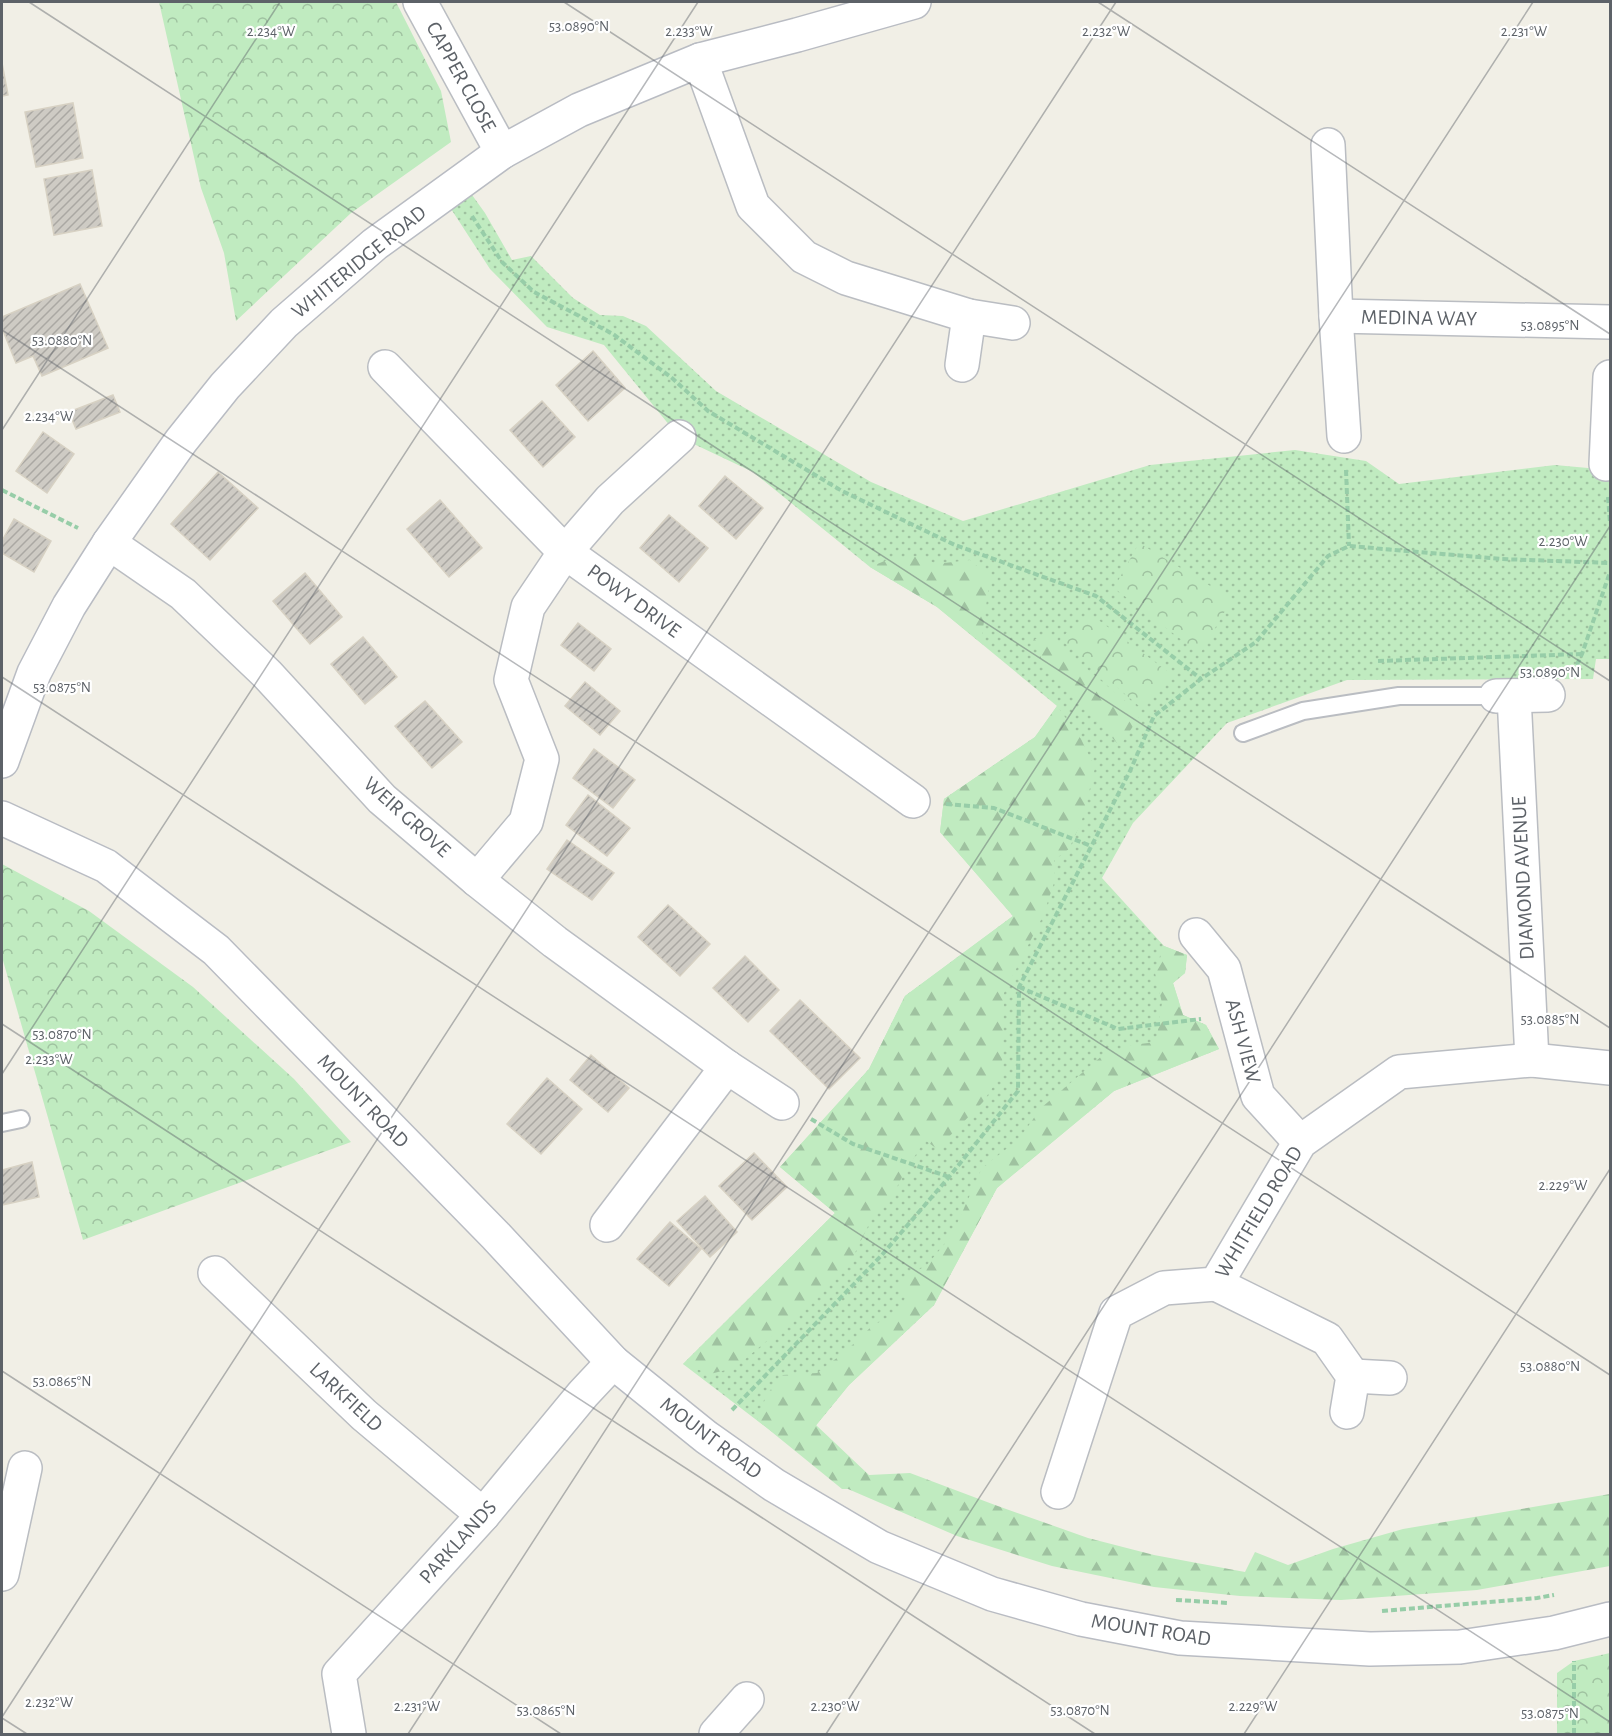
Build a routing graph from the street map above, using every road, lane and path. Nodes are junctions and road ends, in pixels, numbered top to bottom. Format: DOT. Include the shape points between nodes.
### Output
graph roads {
  1 [pos="420,2"];
  2 [pos="914,2"];
  3 [pos="700,60"];
  4 [pos="1328,145"];
  5 [pos="502,152"];
  6 [pos="454,187"];
  7 [pos="969,316"];
  8 [pos="1336,316"];
  9 [pos="1611,322"];
  10 [pos="1013,323"];
  11 [pos="962,365"];
  12 [pos="385,367"];
  13 [pos="1611,377"];
  14 [pos="1344,436"];
  15 [pos="679,437"];
  16 [pos="1606,464"];
  17 [pos="2,490"];
  18 [pos="109,543"];
  19 [pos="1349,546"];
  20 [pos="565,552"];
  21 [pos="1611,563"];
  22 [pos="1611,572"];
  23 [pos="1582,654"];
  24 [pos="1378,661"];
  25 [pos="1201,679"];
  26 [pos="1548,695"];
  27 [pos="1505,696"];
  28 [pos="1243,733"];
  29 [pos="2,761"];
  30 [pos="913,801"];
  31 [pos="2,818"];
  32 [pos="1091,846"];
  33 [pos="477,880"];
  34 [pos="1196,935"];
  35 [pos="1018,987"];
  36 [pos="1236,1016"];
  37 [pos="1532,1060"];
  38 [pos="727,1067"];
  39 [pos="1611,1068"];
  40 [pos="782,1103"];
  41 [pos="21,1119"];
  42 [pos="2,1123"];
  43 [pos="1300,1142"];
  44 [pos="949,1177"];
  45 [pos="607,1225"];
  46 [pos="215,1273"];
  47 [pos="1216,1284"];
  48 [pos="613,1362"];
  49 [pos="1353,1376"];
  50 [pos="1390,1378"];
  51 [pos="1347,1412"];
  52 [pos="740,1416"];
  53 [pos="25,1468"];
  54 [pos="1058,1492"];
  55 [pos="483,1515"];
  56 [pos="2,1574"];
  57 [pos="1558,1594"];
  58 [pos="1175,1599"];
  59 [pos="1233,1604"];
  60 [pos="1373,1612"];
  61 [pos="1611,1619"];
  62 [pos="1575,1628"];
  63 [pos="747,1699"];
  64 [pos="349,1734"];
  65 [pos="717,1734"];
  66 [pos="1574,1734"];
  1 -- 5 [label="street, CAPPER CLOSE"];
  2 -- 3 [label="street, WHITERIDGE ROAD"];
  3 -- 5 [label="street, WHITERIDGE ROAD" via="579,110"];
  3 -- 7 [label="street" via="753,206 804,257 846,278"];
  4 -- 8 [label="street, MEDINA WAY"];
  5 -- 6 [label="street, WHITERIDGE ROAD"];
  6 -- 18 [label="street, WHITERIDGE ROAD" via="375,244 284,323 225,386 181,441"];
  6 -- 25 [label="path" via="502,262 534,291 613,334 708,411 842,490 956,545 1096,596"];
  7 -- 10 [label="street"];
  7 -- 11 [label="street"];
  8 -- 9 [label="street, MEDINA WAY"];
  8 -- 14 [label="street, MEDINA WAY"];
  12 -- 20 [label="street, POWY DRIVE"];
  13 -- 16 [label="street"];
  14 -- 19 [label="path"];
  15 -- 20 [label="street" via="609,500"];
  17 -- 18 [label="path"];
  18 -- 29 [label="street, WHITERIDGE ROAD" via="69,606 34,673"];
  18 -- 33 [label="street, WEIR GROVE" via="183,594 267,674 382,799"];
  19 -- 21 [label="path" via="1501,559"];
  19 -- 25 [label="path" via="1328,556 1256,642"];
  20 -- 30 [label="street, POWY DRIVE"];
  20 -- 33 [label="street" via="528,607 512,680 542,759 526,822"];
  22 -- 23 [label="path"];
  23 -- 24 [label="path"];
  23 -- 26 [label="path" via="1570,680"];
  25 -- 32 [label="path" via="1154,716"];
  26 -- 27 [label="street"];
  27 -- 28 [label="lane" via="1399,696 1303,711"];
  27 -- 37 [label="street, DIAMOND AVENUE"];
  30 -- 32 [label="path" via="994,808"];
  31 -- 48 [label="street, MOUNT ROAD" via="106,866 216,950 496,1236"];
  32 -- 35 [label="path"];
  33 -- 38 [label="street, WEIR GROVE"];
  34 -- 36 [label="street, ASH VIEW" via="1224,969"];
  35 -- 36 [label="path" via="1118,1029"];
  35 -- 44 [label="path" via="1018,1091"];
  36 -- 43 [label="street, ASH VIEW" via="1257,1096"];
  37 -- 39 [label="street, WHITFIELD ROAD"];
  37 -- 43 [label="street, WHITFIELD ROAD" via="1399,1072"];
  38 -- 40 [label="street, WEIR GROVE"];
  38 -- 45 [label="street"];
  40 -- 44 [label="path" via="853,1144"];
  41 -- 42 [label="lane"];
  43 -- 47 [label="street, WHITFIELD ROAD"];
  44 -- 52 [label="path" via="881,1256 732,1410"];
  46 -- 55 [label="street, LARKFIELD" via="364,1415"];
  47 -- 49 [label="street" via="1327,1339"];
  47 -- 54 [label="street, WHITFIELD ROAD" via="1164,1288 1116,1313"];
  48 -- 55 [label="street, PARKLANDS"];
  48 -- 62 [label="street, MOUNT ROAD" via="706,1437 774,1485 879,1547 992,1594 1081,1619 1180,1638 1370,1649 1460,1647"];
  49 -- 50 [label="street"];
  49 -- 51 [label="street"];
  53 -- 56 [label="street"];
  55 -- 64 [label="street, PARKLANDS" via="339,1674"];
  57 -- 60 [label="path"];
  58 -- 59 [label="path"];
  61 -- 62 [label="street, MOUNT ROAD"];
  62 -- 66 [label="path"];
  63 -- 65 [label="street"];
}
